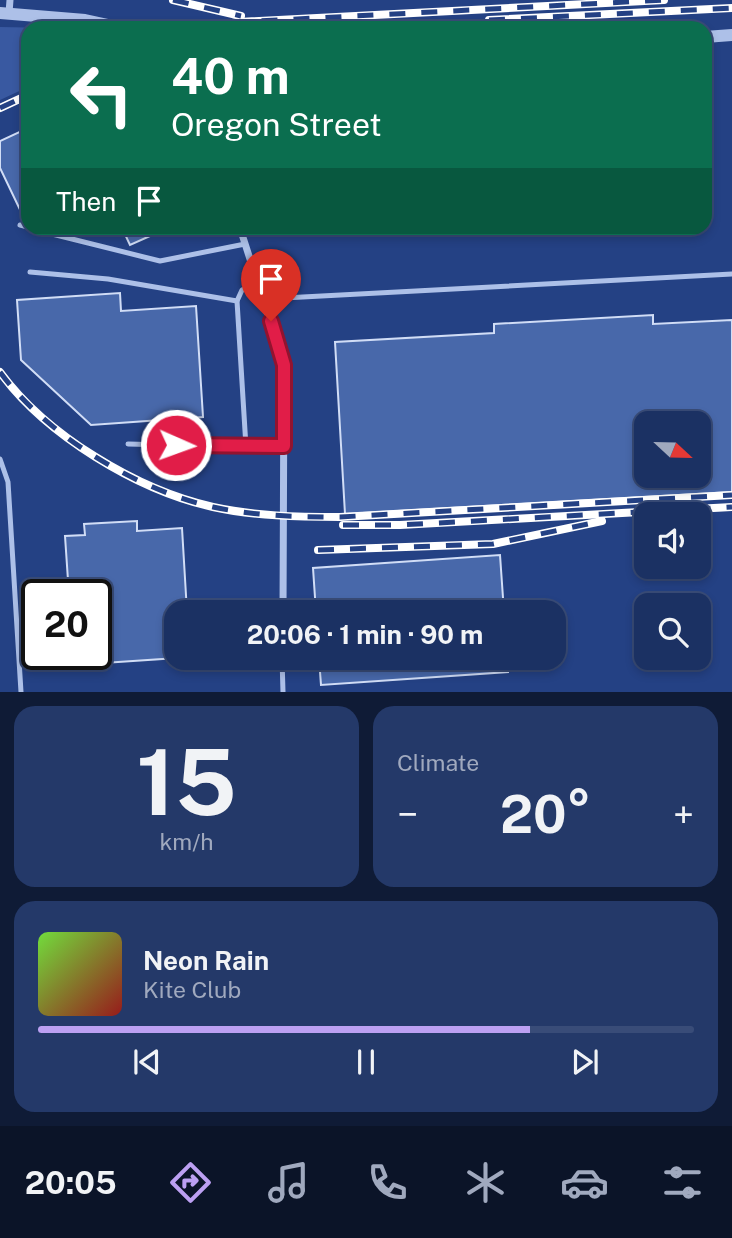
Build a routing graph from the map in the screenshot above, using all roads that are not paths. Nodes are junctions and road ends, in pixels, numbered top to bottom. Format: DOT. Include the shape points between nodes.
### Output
graph roads {
  1 [pos="6,9"];
  2 [pos="90,21"];
  3 [pos="732,35"];
  4 [pos="712,36"];
  5 [pos="56,235"];
  6 [pos="242,235"];
  7 [pos="245,244"];
  8 [pos="30,272"];
  9 [pos="732,274"];
  10 [pos="258,280"];
  11 [pos="265,299"];
  12 [pos="237,301"];
  13 [pos="128,444"];
  14 [pos="284,446"];
  15 [pos="246,447"];
  16 [pos="0,459"];
  17 [pos="283,600"];
  18 [pos="282,670"];
  19 [pos="21,692"];
  20 [pos="283,692"];
  1 -- 2 [label="street"];
  3 -- 4 [label="street"];
  5 -- 7 [label="lane" via="160,261"];
  6 -- 7 [label="street"];
  7 -- 10 [label="street"];
  8 -- 12 [label="lane" via="108,279"];
  9 -- 11 [label="lane"];
  10 -- 11 [label="street"];
  10 -- 12 [label="lane" via="242,290"];
  11 -- 14 [label="street" via="284,365"];
  12 -- 15 [label="lane"];
  13 -- 15 [label="lane"];
  14 -- 15 [label="lane"];
  14 -- 17 [label="street"];
  16 -- 19 [label="lane" via="9,492"];
  18 -- 20 [label="lane"];
}
